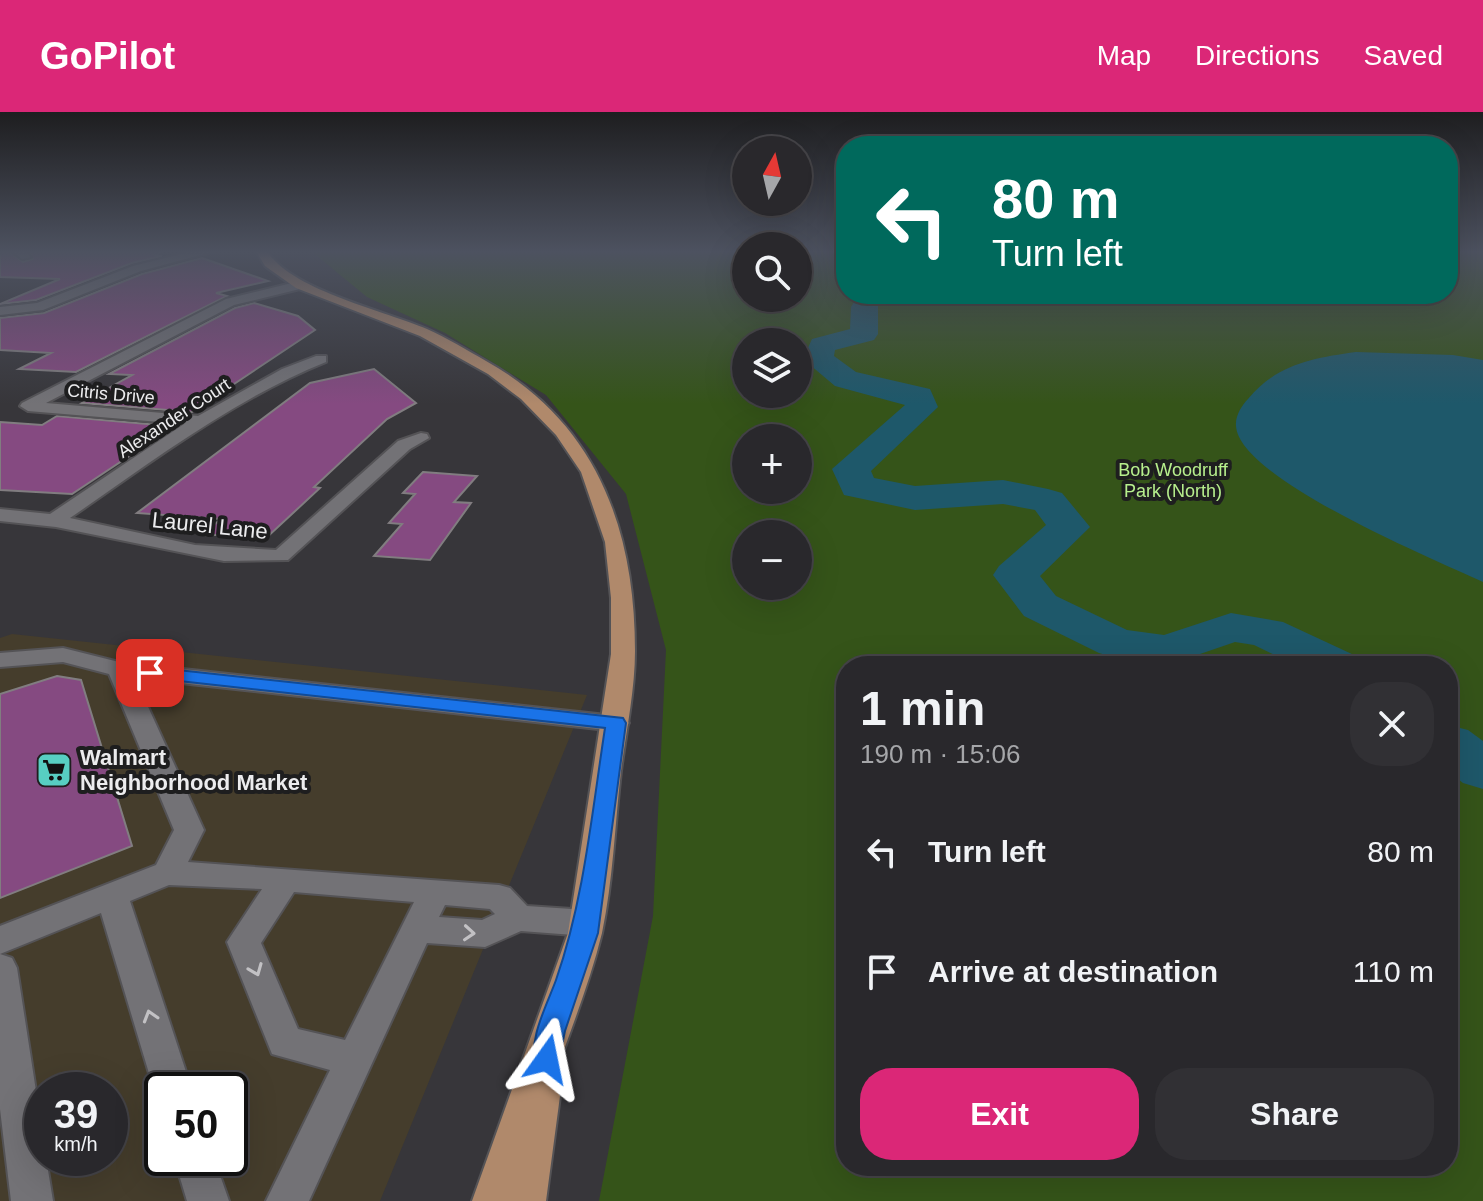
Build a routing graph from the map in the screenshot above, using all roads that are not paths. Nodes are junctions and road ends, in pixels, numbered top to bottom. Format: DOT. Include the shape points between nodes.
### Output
graph roads {
  1 [pos="47,302"];
  2 [pos="52,302"];
  3 [pos="231,302"];
  4 [pos="344,302"];
  5 [pos="8,315"];
  6 [pos="321,359"];
  7 [pos="203,421"];
  8 [pos="421,438"];
  9 [pos="0,515"];
  10 [pos="54,520"];
  11 [pos="0,660"];
  12 [pos="119,669"];
  13 [pos="616,723"];
  14 [pos="167,873"];
  15 [pos="286,879"];
  16 [pos="435,892"];
  17 [pos="112,895"];
  18 [pos="518,918"];
  19 [pos="587,923"];
  20 [pos="417,929"];
  21 [pos="0,940"];
  22 [pos="0,968"];
  23 [pos="552,1031"];
  24 [pos="355,1059"];
  25 [pos="167,1072"];
  26 [pos="200,1176"];
  27 [pos="32,1201"];
  28 [pos="208,1201"];
  29 [pos="287,1201"];
  30 [pos="493,1201"];
  31 [pos="525,1201"];
  1 -- 2 [label="street"];
  2 -- 5 [label="street"];
  3 -- 7 [label="street, Citris Drive" via="28,406"];
  4 -- 13 [label="main road" via="425,333 493,371 562,432 590,472 615,542 622,598"];
  6 -- 7 [label="street, Alexander Court" via="290,370"];
  7 -- 10 [label="street, Alexander Court"];
  8 -- 10 [label="street, Laurel Lane" via="404,445 281,556 254,558 156,544"];
  9 -- 10 [label="street, Laurel Lane"];
  11 -- 12 [label="street" via="63,655"];
  12 -- 13 [label="street"];
  12 -- 14 [label="street" via="189,830"];
  13 -- 19 [label="main road"];
  14 -- 15 [label="street"];
  14 -- 17 [label="street"];
  15 -- 16 [label="street"];
  15 -- 24 [label="street, one-way" via="244,942 285,1042"];
  16 -- 18 [label="street" via="499,897"];
  16 -- 20 [label="street"];
  17 -- 21 [label="street"];
  25 -- 17 [label="street, one-way"];
  18 -- 19 [label="street"];
  20 -- 18 [label="street, one-way" via="485,934"];
  19 -- 23 [label="main road"];
  20 -- 24 [label="street"];
  22 -- 27 [label="street"];
  23 -- 30 [label="main road"];
  23 -- 31 [label="main road"];
  24 -- 29 [label="street"];
  26 -- 28 [label="street"];
}
